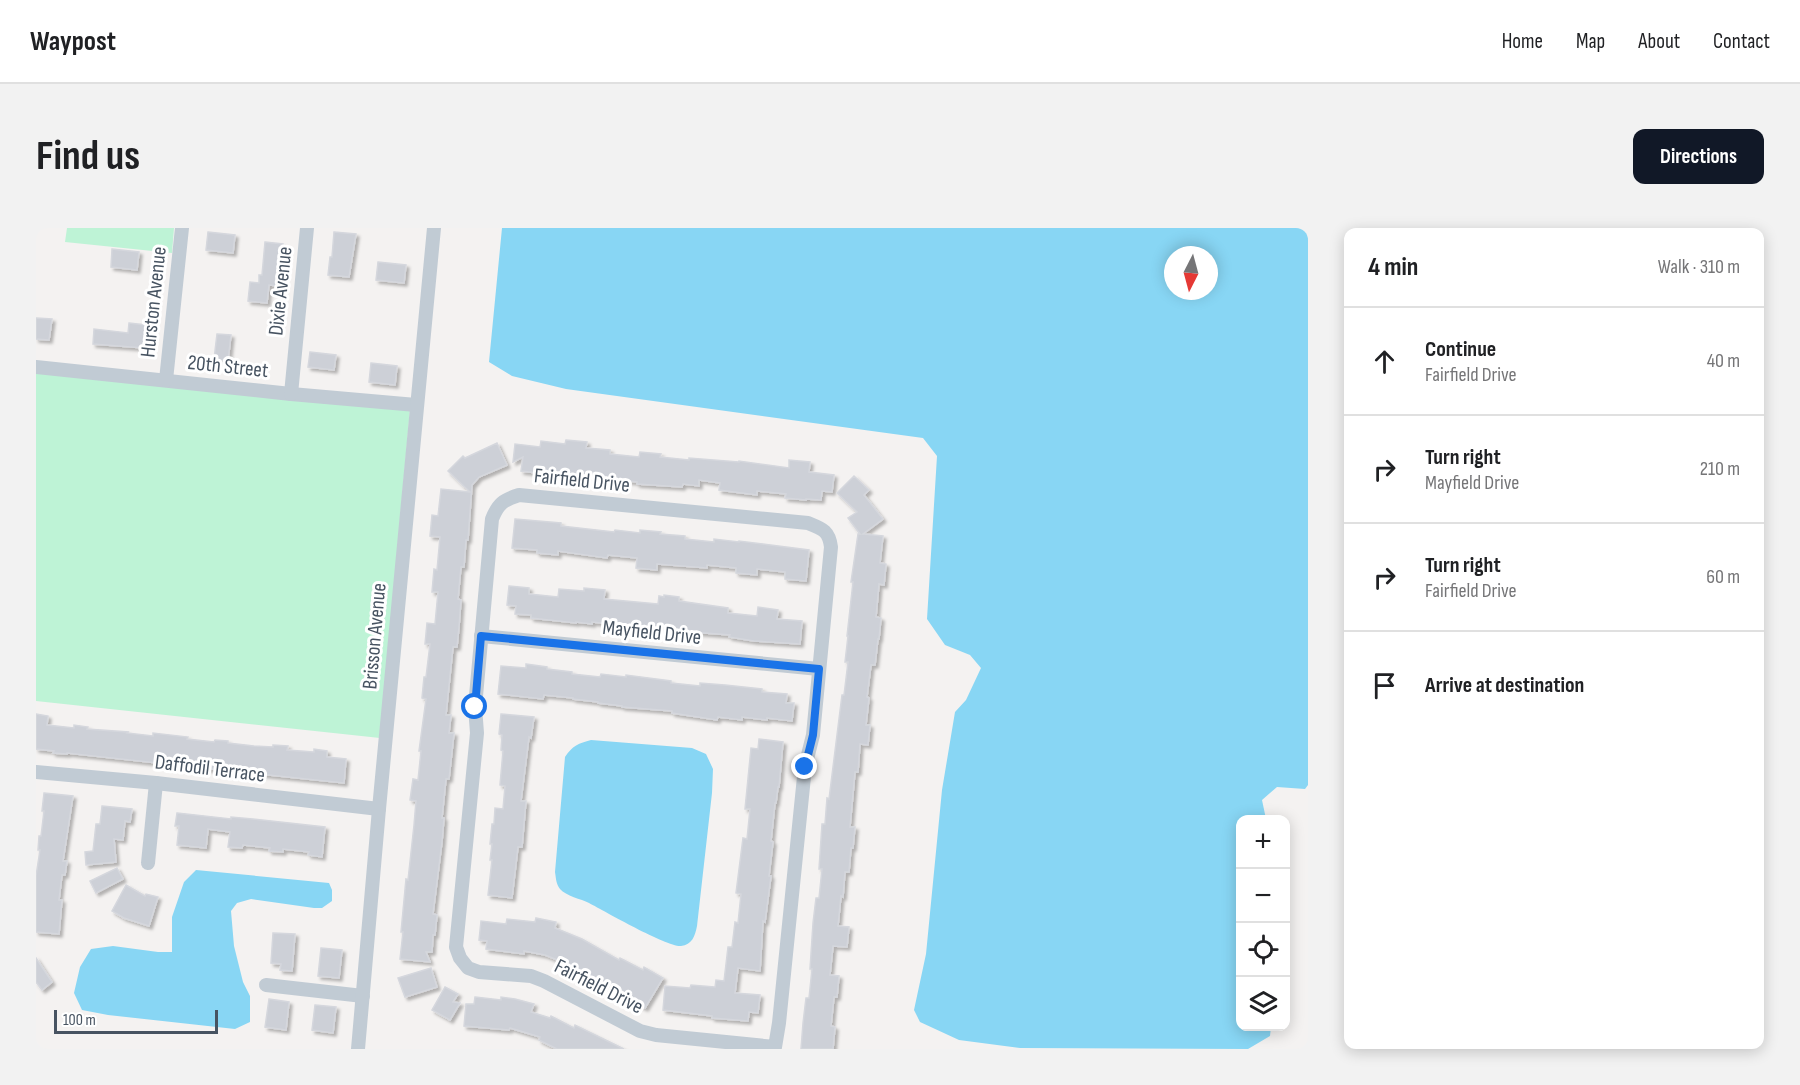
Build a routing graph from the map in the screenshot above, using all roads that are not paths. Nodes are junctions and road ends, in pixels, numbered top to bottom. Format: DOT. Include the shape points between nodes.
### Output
graph roads {
  1 [pos="182,228"];
  2 [pos="307,228"];
  3 [pos="434,228"];
  4 [pos="36,367"];
  5 [pos="166,380"];
  6 [pos="291,394"];
  7 [pos="416,405"];
  8 [pos="481,636"];
  9 [pos="819,669"];
  10 [pos="36,772"];
  11 [pos="156,783"];
  12 [pos="379,809"];
  13 [pos="148,863"];
  14 [pos="266,985"];
  15 [pos="363,996"];
  16 [pos="774,1048"];
  17 [pos="358,1049"];
  1 -- 5 [label="street, Hurston Avenue"];
  2 -- 6 [label="street, Dixie Avenue"];
  3 -- 7 [label="street, Brisson Avenue"];
  4 -- 5 [label="street, 20th Street"];
  5 -- 6 [label="street, 20th Street"];
  6 -- 7 [label="street, 20th Street"];
  7 -- 12 [label="street, Brisson Avenue"];
  8 -- 9 [label="street, Mayfield Drive"];
  8 -- 9 [label="street, Fairfield Drive" via="492,519 504,499 519,495 808,523 823,529 830,537 831,547"];
  8 -- 16 [label="street, Fairfield Drive" via="475,707 477,733 456,947 460,958 468,968 479,972 531,976 544,981 640,1031"];
  9 -- 16 [label="street, Fairfield Drive"];
  10 -- 11 [label="street, Daffodil Terrace"];
  11 -- 12 [label="street, Daffodil Terrace"];
  11 -- 13 [label="street"];
  12 -- 15 [label="street, Brisson Avenue"];
  14 -- 15 [label="street"];
  15 -- 17 [label="street, Brisson Avenue"];
}
